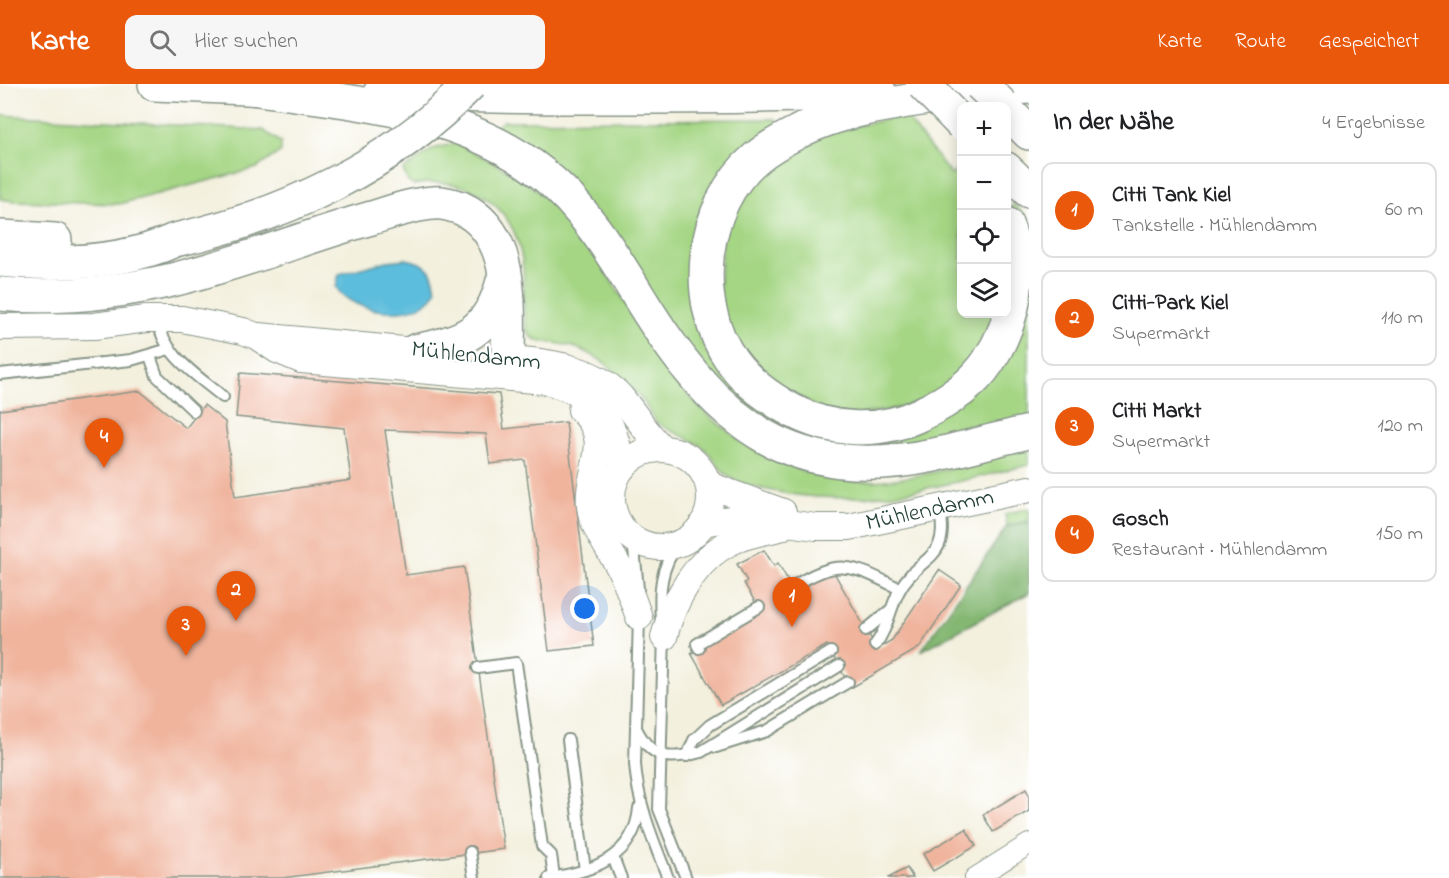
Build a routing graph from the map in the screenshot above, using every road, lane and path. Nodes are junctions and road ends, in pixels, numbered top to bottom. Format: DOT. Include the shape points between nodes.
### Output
graph roads {
  1 [pos="155,84"];
  2 [pos="470,84"];
  3 [pos="923,84"];
  4 [pos="1029,87"];
  5 [pos="251,88"];
  6 [pos="1011,103"];
  7 [pos="957,108"];
  8 [pos="957,111"];
  9 [pos="957,119"];
  10 [pos="1011,174"];
  11 [pos="1029,191"];
  12 [pos="0,237"];
  13 [pos="175,240"];
  14 [pos="1011,243"];
  15 [pos="0,260"];
  16 [pos="504,276"];
  17 [pos="0,294"];
  18 [pos="158,318"];
  19 [pos="0,327"];
  20 [pos="256,336"];
  21 [pos="169,349"];
  22 [pos="415,351"];
  23 [pos="150,356"];
  24 [pos="511,368"];
  25 [pos="0,374"];
  26 [pos="546,381"];
  27 [pos="223,397"];
  28 [pos="194,411"];
  29 [pos="1029,432"];
  30 [pos="663,448"];
  31 [pos="622,468"];
  32 [pos="709,485"];
  33 [pos="1029,489"];
  34 [pos="940,510"];
  35 [pos="703,524"];
  36 [pos="795,525"];
  37 [pos="633,539"];
  38 [pos="678,544"];
  39 [pos="798,585"];
  40 [pos="900,589"];
  41 [pos="892,608"];
  42 [pos="753,613"];
  43 [pos="639,617"];
  44 [pos="866,630"];
  45 [pos="664,638"];
  46 [pos="875,645"];
  47 [pos="699,648"];
  48 [pos="824,652"];
  49 [pos="839,666"];
  50 [pos="478,668"];
  51 [pos="848,682"];
  52 [pos="636,727"];
  53 [pos="568,740"];
  54 [pos="701,752"];
  55 [pos="660,755"];
  56 [pos="687,756"];
  57 [pos="639,802"];
  58 [pos="1029,844"];
  59 [pos="470,852"];
  60 [pos="613,857"];
  61 [pos="585,870"];
  62 [pos="554,877"];
  63 [pos="474,878"];
  64 [pos="549,878"];
  65 [pos="621,878"];
  66 [pos="668,878"];
  67 [pos="686,878"];
  68 [pos="975,878"];
  1 -- 5 [label="highway"];
  2 -- 13 [label="highway, bridge" via="417,132 346,177 267,214"];
  3 -- 9 [label="highway, bridge"];
  4 -- 6 [label="highway"];
  5 -- 7 [label="highway"];
  5 -- 29 [label="highway" via="418,117 481,137 512,152 542,173 583,214 674,350 717,402 741,423 790,450 819,458 878,462 933,455"];
  8 -- 14 [label="highway" via="849,114 801,130 755,159 725,198 709,241 707,289 719,338 731,359 758,389 802,416 828,425 860,428 888,426 914,418 948,401 984,368 998,346 1015,294 1017,265"];
  10 -- 11 [label="highway"];
  12 -- 13 [label="highway"];
  13 -- 15 [label="highway" via="102,259"];
  16 -- 17 [label="highway" via="502,260 485,225 462,209 435,202 148,285 69,295"];
  16 -- 22 [label="highway" via="493,310 472,334"];
  16 -- 24 [label="highway"];
  18 -- 19 [label="street, Mühlendamm" via="93,326"];
  18 -- 20 [label="street, Mühlendamm" via="213,324"];
  18 -- 21 [label="lane"];
  20 -- 22 [label="street, Mühlendamm"];
  20 -- 24 [label="street, Mühlendamm" via="277,351 301,360"];
  21 -- 23 [label="lane"];
  21 -- 27 [label="lane"];
  22 -- 24 [label="street, Mühlendamm"];
  23 -- 25 [label="lane"];
  23 -- 28 [label="lane" via="157,376"];
  24 -- 26 [label="street, Mühlendamm"];
  24 -- 30 [label="street, Mühlendamm" via="569,368 603,382 620,396 644,431"];
  26 -- 31 [label="street, Mühlendamm" via="579,392 599,406 611,424"];
  26 -- 43 [label="street" via="595,428 598,449 590,496 592,516"];
  30 -- 31 [label="street" via="640,453"];
  30 -- 32 [label="street, Mühlendamm" via="688,456"];
  31 -- 37 [label="street" via="613,486 612,506 620,525"];
  32 -- 35 [label="street" via="710,505"];
  32 -- 36 [label="street" via="779,508"];
  33 -- 34 [label="street, Mühlendamm"];
  34 -- 36 [label="street, Mühlendamm" via="862,526"];
  34 -- 40 [label="lane" via="943,533 939,545"];
  35 -- 36 [label="street, Mühlendamm" via="743,517"];
  35 -- 38 [label="street, Mühlendamm" via="693,536"];
  36 -- 45 [label="street" via="739,538 716,552 681,594"];
  37 -- 38 [label="street" via="650,546"];
  37 -- 43 [label="lane"];
  38 -- 45 [label="lane, Mühlendamm" via="666,562 661,581"];
  39 -- 40 [label="lane" via="829,567 846,567 867,572"];
  40 -- 41 [label="lane"];
  41 -- 44 [label="lane"];
  41 -- 46 [label="lane"];
  42 -- 47 [label="lane" via="697,644"];
  43 -- 52 [label="lane"];
  45 -- 55 [label="lane, Mühlendamm"];
  48 -- 56 [label="lane" via="734,704 694,740"];
  49 -- 54 [label="lane"];
  50 -- 62 [label="lane" via="516,663 542,846 550,855"];
  51 -- 54 [label="lane" via="767,731"];
  52 -- 55 [label="lane" via="649,750"];
  52 -- 57 [label="lane" via="634,764"];
  53 -- 61 [label="lane"];
  54 -- 56 [label="lane"];
  55 -- 56 [label="lane"];
  55 -- 67 [label="lane, Mühlendamm" via="660,809"];
  57 -- 60 [label="lane" via="634,834"];
  57 -- 66 [label="lane"];
  58 -- 68 [label="street"];
  59 -- 63 [label="lane"];
  60 -- 61 [label="lane"];
  60 -- 65 [label="lane"];
  61 -- 62 [label="lane"];
  62 -- 64 [label="lane"];
}
